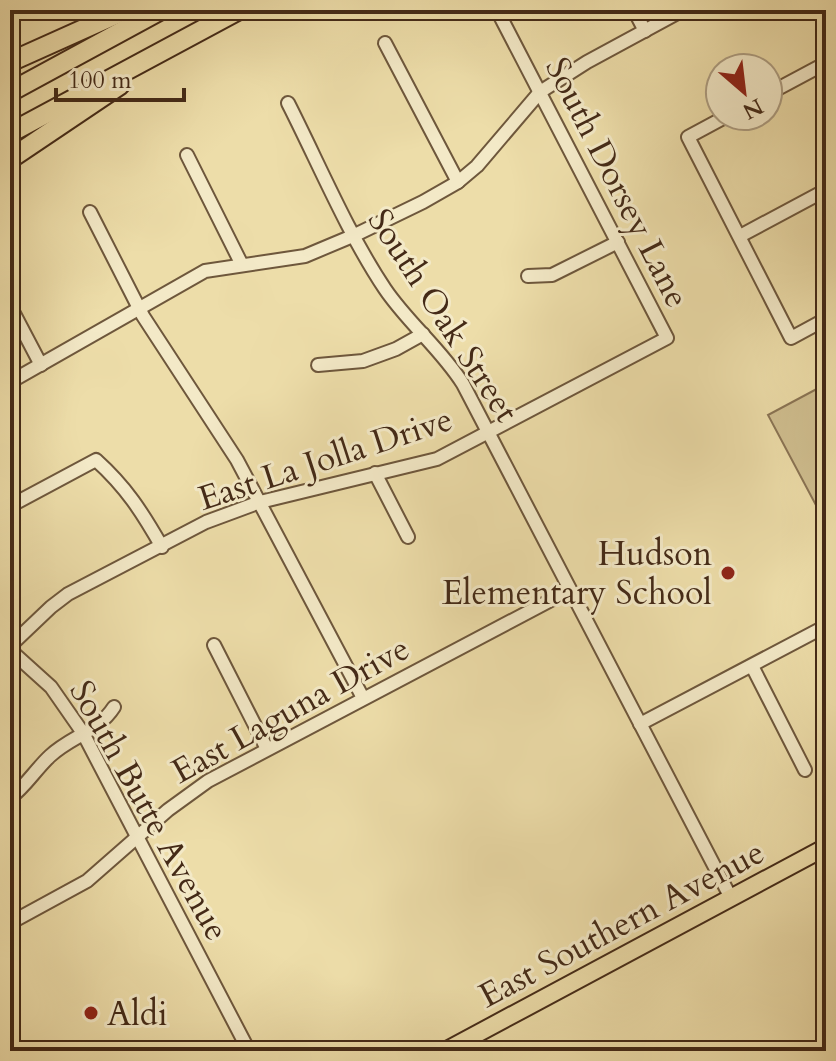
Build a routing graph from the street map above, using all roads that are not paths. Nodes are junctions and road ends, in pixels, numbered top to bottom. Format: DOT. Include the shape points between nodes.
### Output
graph roads {
  1 [pos="126,10"];
  2 [pos="161,10"];
  3 [pos="239,10"];
  4 [pos="497,10"];
  5 [pos="634,10"];
  6 [pos="683,10"];
  7 [pos="216,22"];
  8 [pos="645,31"];
  9 [pos="385,43"];
  10 [pos="10,62"];
  11 [pos="826,63"];
  12 [pos="784,85"];
  13 [pos="10,92"];
  14 [pos="540,92"];
  15 [pos="288,103"];
  16 [pos="704,128"];
  17 [pos="10,133"];
  18 [pos="187,155"];
  19 [pos="10,159"];
  20 [pos="458,182"];
  21 [pos="826,190"];
  22 [pos="90,212"];
  23 [pos="355,235"];
  24 [pos="740,236"];
  25 [pos="618,242"];
  26 [pos="242,265"];
  27 [pos="528,276"];
  28 [pos="10,306"];
  29 [pos="138,307"];
  30 [pos="826,319"];
  31 [pos="423,334"];
  32 [pos="667,338"];
  33 [pos="41,365"];
  34 [pos="318,365"];
  35 [pos="10,382"];
  36 [pos="489,433"];
  37 [pos="375,473"];
  38 [pos="260,502"];
  39 [pos="10,506"];
  40 [pos="408,537"];
  41 [pos="162,547"];
  42 [pos="570,590"];
  43 [pos="826,626"];
  44 [pos="214,645"];
  45 [pos="10,648"];
  46 [pos="752,666"];
  47 [pos="363,698"];
  48 [pos="114,707"];
  49 [pos="640,724"];
  50 [pos="83,733"];
  51 [pos="267,749"];
  52 [pos="805,770"];
  53 [pos="10,798"];
  54 [pos="139,838"];
  55 [pos="826,847"];
  56 [pos="731,898"];
  57 [pos="10,923"];
  58 [pos="249,1051"];
  59 [pos="445,1051"];
  1 -- 10 [label="highway"];
  2 -- 13 [label="highway"];
  3 -- 7 [label="highway"];
  4 -- 14 [label="street, South Dorsey Lane"];
  5 -- 8 [label="street"];
  6 -- 8 [label="street"];
  7 -- 17 [label="highway"];
  7 -- 19 [label="highway"];
  8 -- 14 [label="street"];
  9 -- 20 [label="street"];
  11 -- 12 [label="street"];
  14 -- 20 [label="street"];
  14 -- 25 [label="street, South Dorsey Lane"];
  15 -- 23 [label="street, South Oak Street"];
  16 -- 24 [label="street" via="688,137"];
  18 -- 26 [label="street"];
  20 -- 23 [label="street"];
  21 -- 24 [label="street"];
  22 -- 29 [label="street"];
  23 -- 26 [label="street" via="305,256"];
  23 -- 31 [label="street, South Oak Street" via="385,289"];
  24 -- 30 [label="street" via="791,338"];
  25 -- 27 [label="street" via="552,275"];
  25 -- 32 [label="street, South Dorsey Lane"];
  26 -- 29 [label="street" via="205,271"];
  28 -- 33 [label="street"];
  29 -- 33 [label="street"];
  29 -- 38 [label="street"];
  31 -- 34 [label="street" via="363,361"];
  31 -- 36 [label="street, South Oak Street" via="450,363"];
  32 -- 36 [label="street, East La Jolla Drive"];
  33 -- 35 [label="street"];
  36 -- 37 [label="street, East La Jolla Drive" via="437,459"];
  36 -- 42 [label="street, South Oak Street"];
  37 -- 38 [label="street, East La Jolla Drive"];
  37 -- 40 [label="street"];
  38 -- 41 [label="street, East La Jolla Drive" via="206,522"];
  38 -- 47 [label="street"];
  39 -- 41 [label="street" via="96,460 140,507"];
  41 -- 45 [label="street, East La Jolla Drive" via="68,594"];
  42 -- 47 [label="street, East Laguna Drive"];
  42 -- 49 [label="street, South Oak Street"];
  43 -- 46 [label="street"];
  44 -- 51 [label="street"];
  45 -- 50 [label="street, South Butte Avenue" via="51,687"];
  46 -- 49 [label="street"];
  46 -- 52 [label="street"];
  47 -- 51 [label="street, East Laguna Drive"];
  48 -- 50 [label="street" via="105,722"];
  49 -- 56 [label="street, South Oak Street"];
  50 -- 53 [label="street" via="50,756"];
  50 -- 54 [label="street, South Butte Avenue"];
  51 -- 54 [label="street, East Laguna Drive" via="208,781"];
  54 -- 57 [label="street, East Laguna Drive" via="87,881"];
  54 -- 58 [label="street, South Butte Avenue"];
  55 -- 56 [label="main road, East Southern Avenue"];
  56 -- 59 [label="main road, East Southern Avenue"];
}
